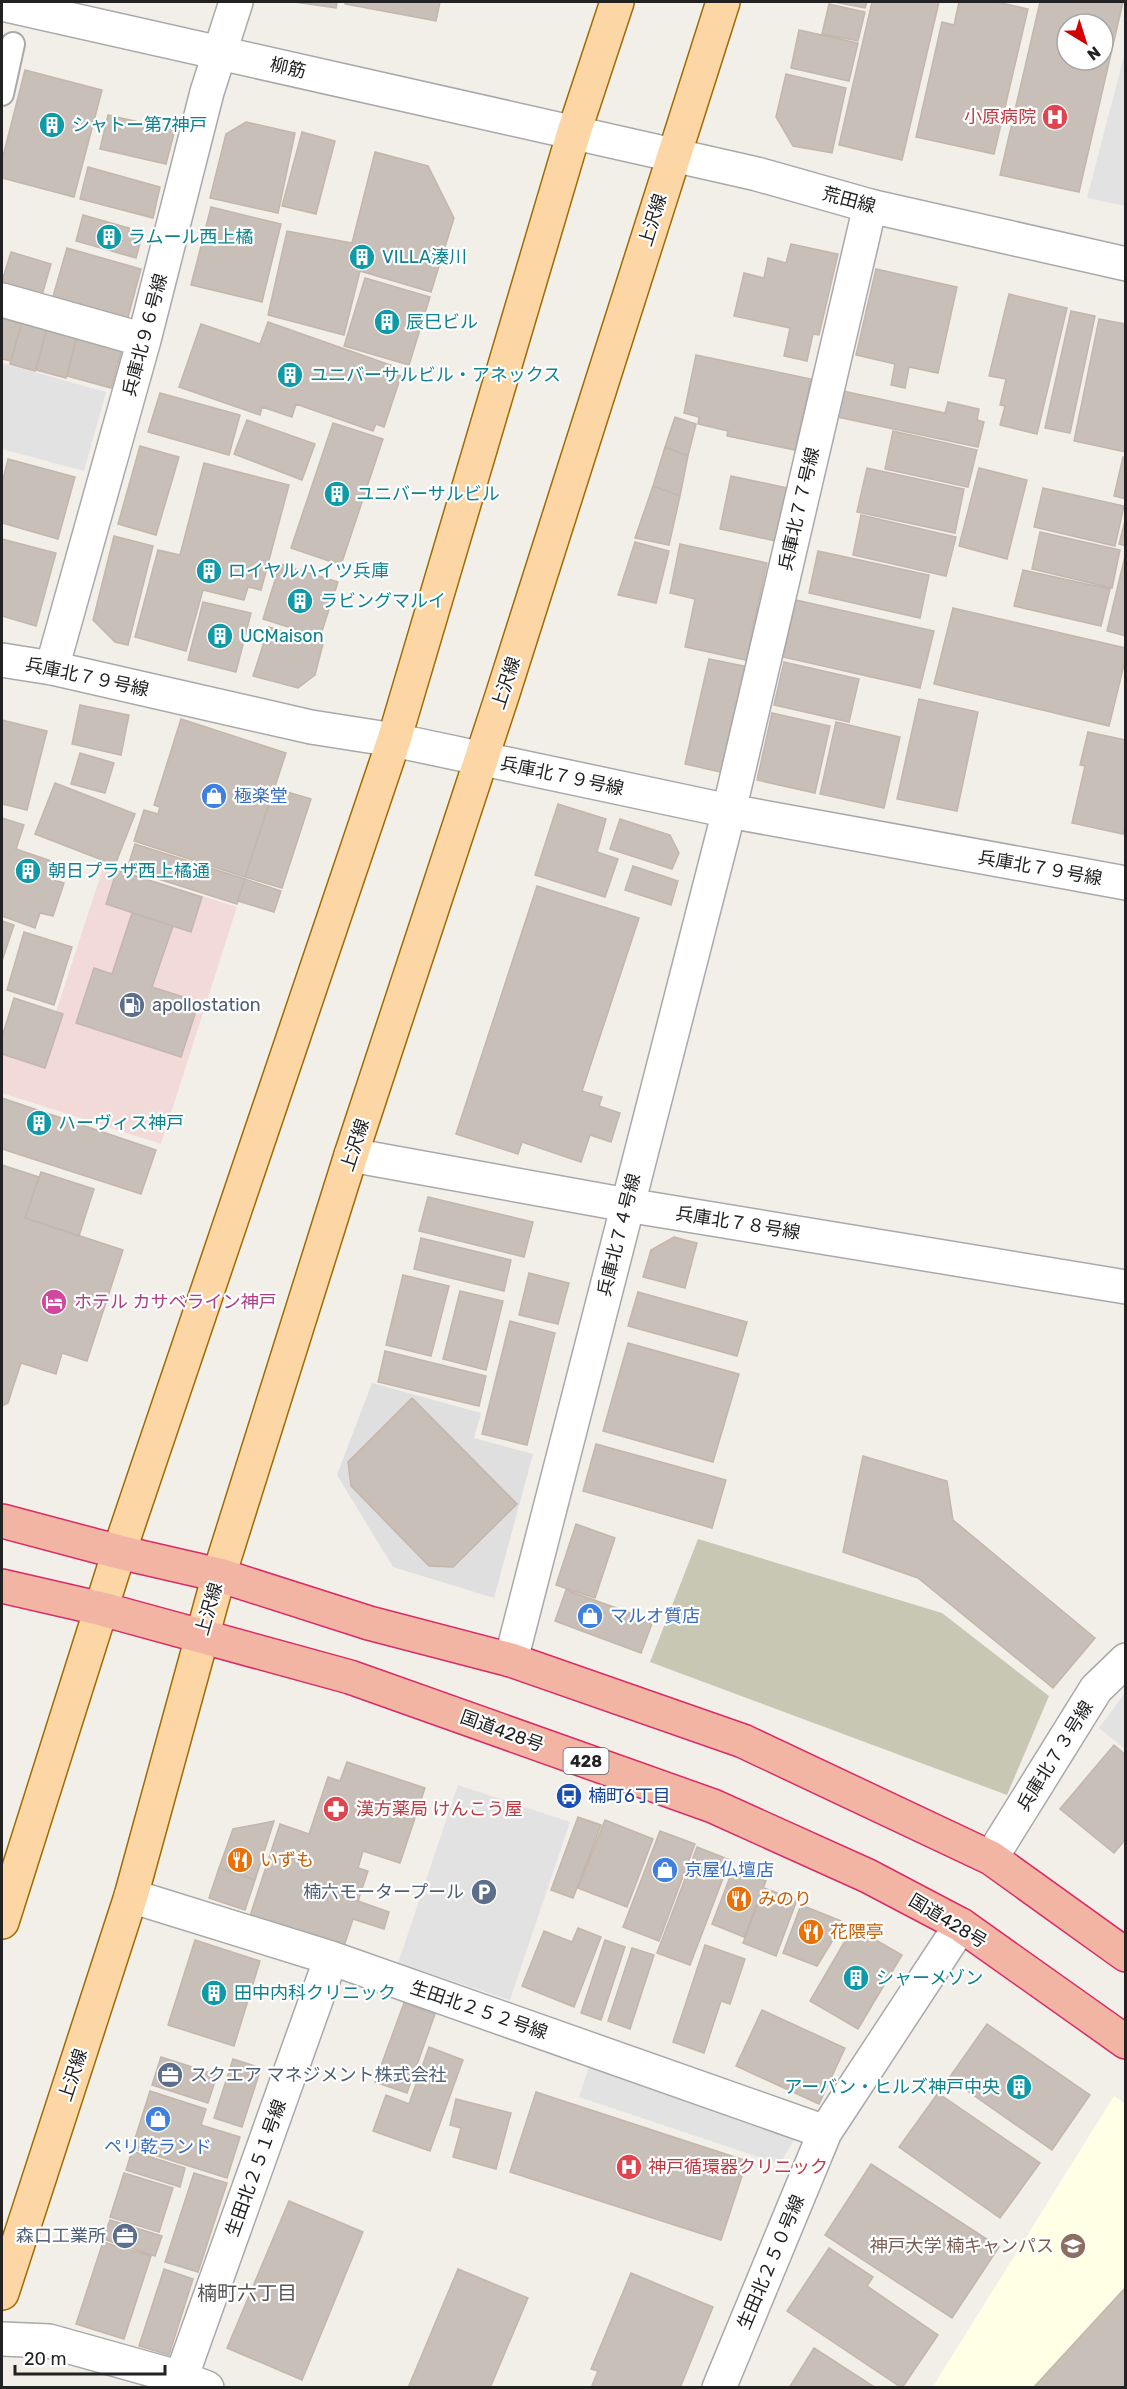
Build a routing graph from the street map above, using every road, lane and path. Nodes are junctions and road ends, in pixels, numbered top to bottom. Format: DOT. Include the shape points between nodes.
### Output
graph roads {
  1 [pos="236,2"];
  2 [pos="617,2"];
  3 [pos="723,2"];
  4 [pos="2,4"];
  5 [pos="13,44"];
  6 [pos="219,52"];
  7 [pos="2,94"];
  8 [pos="574,132"];
  9 [pos="673,154"];
  10 [pos="870,206"];
  11 [pos="1125,264"];
  12 [pos="2,300"];
  13 [pos="144,340"];
  14 [pos="2,660"];
  15 [pos="52,668"];
  16 [pos="394,740"];
  17 [pos="480,759"];
  18 [pos="729,811"];
  19 [pos="1125,883"];
  20 [pos="351,1155"];
  21 [pos="627,1205"];
  22 [pos="1125,1287"];
  23 [pos="2,1521"];
  24 [pos="119,1552"];
  25 [pos="219,1575"];
  26 [pos="2,1587"];
  27 [pos="102,1609"];
  28 [pos="201,1635"];
  29 [pos="510,1660"];
  30 [pos="1125,1660"];
  31 [pos="991,1858"];
  32 [pos="131,1896"];
  33 [pos="2,1922"];
  34 [pos="961,1925"];
  35 [pos="1125,1955"];
  36 [pos="331,1958"];
  37 [pos="1125,2042"];
  38 [pos="825,2132"];
  39 [pos="2,2293"];
  40 [pos="2,2339"];
  41 [pos="194,2383"];
  42 [pos="719,2388"];
  1 -- 6 [label="street, 兵庫北９６号線"];
  2 -- 8 [label="main road"];
  3 -- 9 [label="main road, 上沢線"];
  4 -- 6 [label="street, 柳筋"];
  5 -- 7 [label="lane"];
  6 -- 8 [label="street, 柳筋"];
  6 -- 13 [label="street, 兵庫北９６号線"];
  8 -- 9 [label="street, 荒田線"];
  8 -- 16 [label="main road"];
  9 -- 10 [label="street, 荒田線"];
  9 -- 17 [label="main road, 上沢線"];
  10 -- 11 [label="street, 荒田線"];
  10 -- 18 [label="street, 兵庫北７７号線"];
  12 -- 13 [label="street"];
  13 -- 15 [label="street, 兵庫北９６号線"];
  14 -- 15 [label="street, 兵庫北７９号線"];
  15 -- 16 [label="street, 兵庫北７９号線" via="311,727"];
  16 -- 17 [label="street, 兵庫北７９号線"];
  16 -- 24 [label="main road"];
  17 -- 18 [label="street, 兵庫北７９号線"];
  17 -- 20 [label="main road, 上沢線"];
  18 -- 19 [label="street, 兵庫北７９号線"];
  18 -- 21 [label="street, 兵庫北７４号線"];
  20 -- 21 [label="street, 兵庫北７８号線"];
  20 -- 25 [label="main road, 上沢線"];
  21 -- 22 [label="street, 兵庫北７８号線"];
  21 -- 29 [label="street, 兵庫北７４号線"];
  23 -- 24 [label="highway"];
  24 -- 25 [label="highway"];
  24 -- 27 [label="main road"];
  25 -- 28 [label="main road, 上沢線"];
  25 -- 29 [label="highway" via="369,1623"];
  26 -- 27 [label="highway, 国道428号 / 428"];
  27 -- 28 [label="highway, 国道428号 / 428"];
  27 -- 33 [label="main road"];
  28 -- 32 [label="main road, 上沢線"];
  28 -- 34 [label="highway, 国道428号 / 428" via="350,1677 712,1806 868,1876"];
  29 -- 31 [label="highway" via="743,1742"];
  30 -- 31 [label="street, 兵庫北７３号線" via="1096,1689"];
  31 -- 35 [label="highway"];
  32 -- 36 [label="street, 生田北２５２号線"];
  32 -- 39 [label="main road, 上沢線"];
  34 -- 37 [label="highway, 国道428号 / 428"];
  34 -- 38 [label="street, 生田北２５０号線"];
  36 -- 38 [label="street, 生田北２５２号線"];
  36 -- 41 [label="street, 生田北２５１号線"];
  38 -- 42 [label="street, 生田北２５０号線"];
  40 -- 41 [label="street" via="49,2341"];
}
